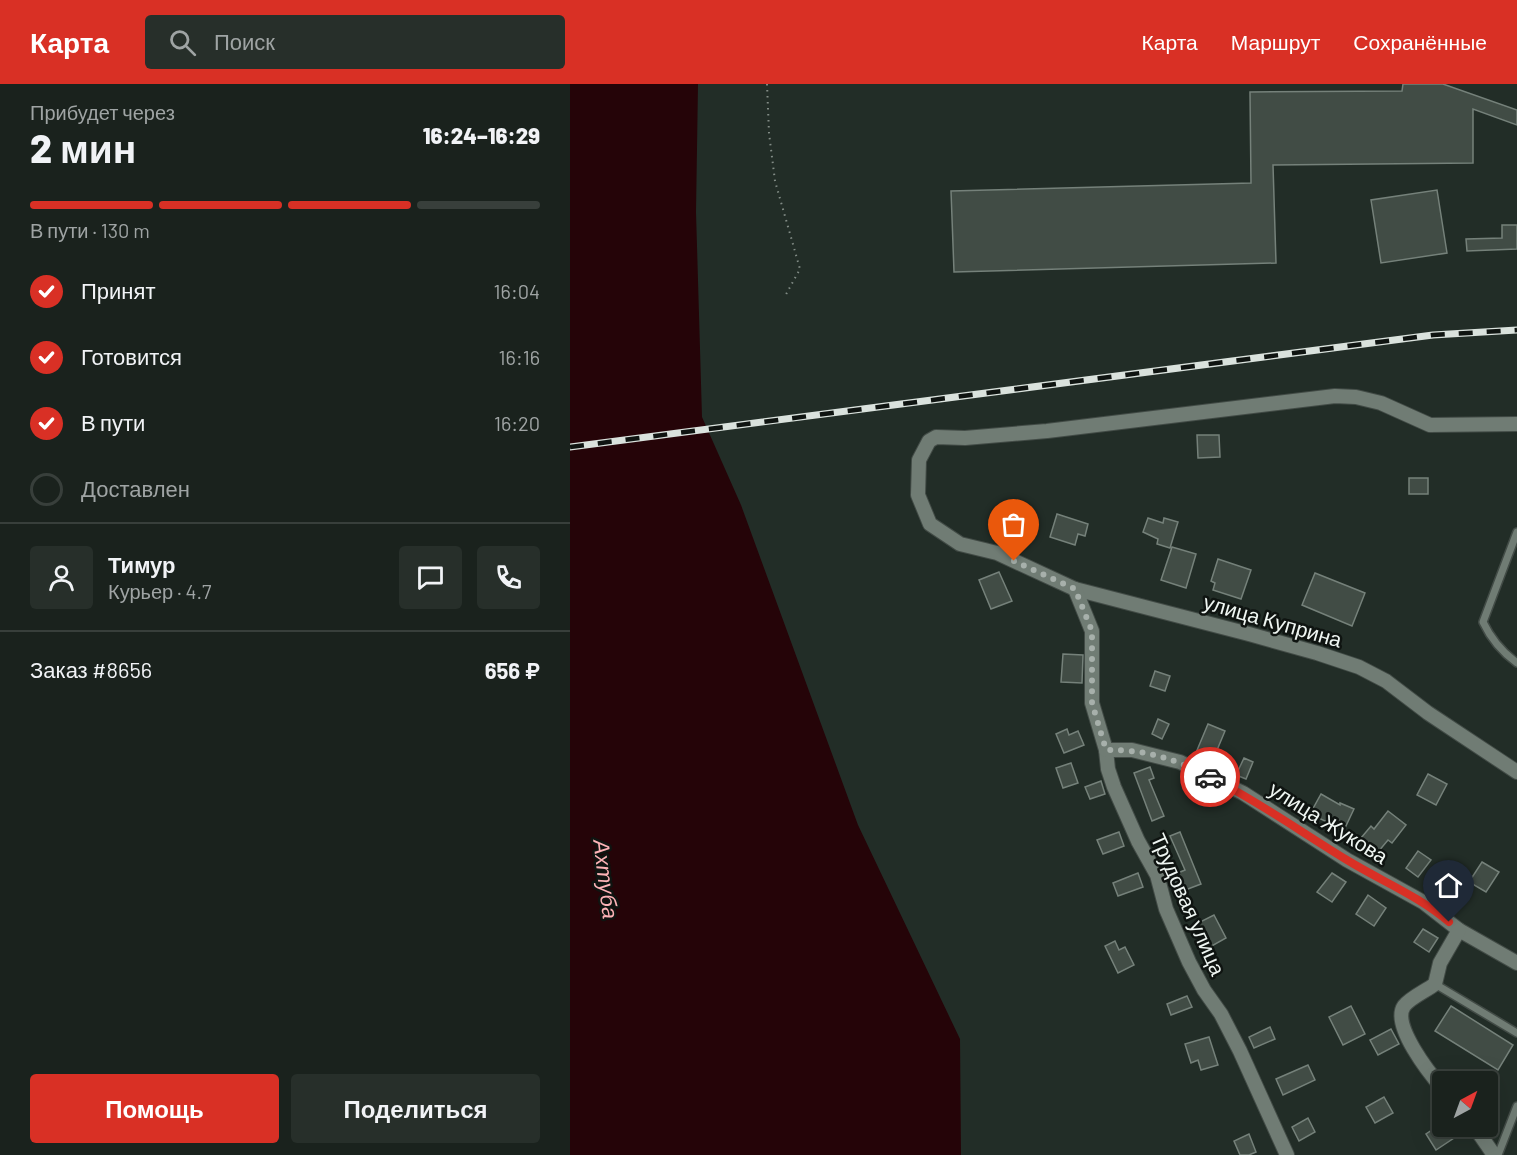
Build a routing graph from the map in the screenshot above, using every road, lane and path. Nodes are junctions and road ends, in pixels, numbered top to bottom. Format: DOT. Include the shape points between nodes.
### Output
graph roads {
  1 [pos="767,84"];
  2 [pos="784,298"];
  3 [pos="1517,424"];
  4 [pos="1517,532"];
  5 [pos="1075,589"];
  6 [pos="1517,663"];
  7 [pos="1106,750"];
  8 [pos="1517,772"];
  9 [pos="1459,930"];
  10 [pos="1517,963"];
  11 [pos="1435,984"];
  12 [pos="1517,1033"];
  13 [pos="1432,1074"];
  14 [pos="1517,1106"];
  15 [pos="1482,1137"];
  16 [pos="1287,1155"];
  17 [pos="1496,1155"];
  1 -- 2 [label="path" via="775,181 800,270"];
  3 -- 5 [label="street, улица Куприна" via="1430,425 1381,402 1335,396 1080,428 936,437 929,441 919,460 918,495 930,524 960,544 997,553"];
  4 -- 6 [label="lane" via="1483,622 1490,636"];
  5 -- 7 [label="street, Трудовая улица" via="1092,631 1092,703"];
  5 -- 8 [label="street, улица Куприна" via="1359,667 1386,681"];
  7 -- 9 [label="street, улица Жукова" via="1132,750 1170,758 1243,793 1347,860 1423,902"];
  7 -- 16 [label="street, Трудовая улица" via="1114,787 1157,874 1166,909 1189,962 1240,1051"];
  9 -- 10 [label="street, улица Жукова"];
  9 -- 11 [label="street" via="1440,963"];
  11 -- 12 [label="lane"];
  11 -- 13 [label="street" via="1406,1003 1400,1013 1416,1052"];
  14 -- 17 [label="lane"];
  15 -- 17 [label="street"];
}
